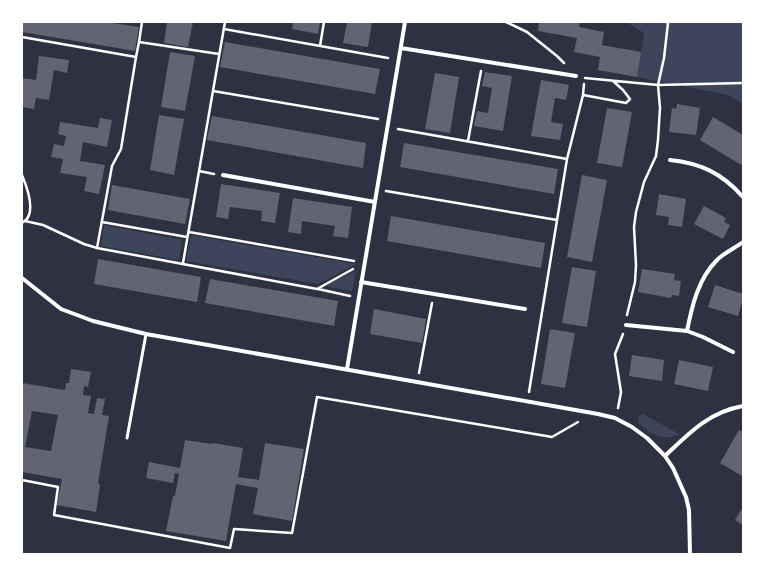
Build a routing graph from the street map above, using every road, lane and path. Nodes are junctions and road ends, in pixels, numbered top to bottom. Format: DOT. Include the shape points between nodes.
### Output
graph roads {
  1 [pos="142,22"];
  2 [pos="225,22"];
  3 [pos="324,22"];
  4 [pos="405,22"];
  5 [pos="506,22"];
  6 [pos="666,22"];
  7 [pos="223,29"];
  8 [pos="22,37"];
  9 [pos="139,42"];
  10 [pos="320,46"];
  11 [pos="400,48"];
  12 [pos="219,54"];
  13 [pos="136,57"];
  14 [pos="398,60"];
  15 [pos="483,61"];
  16 [pos="576,76"];
  17 [pos="584,78"];
  18 [pos="613,81"];
  19 [pos="743,83"];
  20 [pos="658,85"];
  21 [pos="213,90"];
  22 [pos="583,95"];
  23 [pos="388,121"];
  24 [pos="387,127"];
  25 [pos="468,141"];
  26 [pos="567,159"];
  27 [pos="670,160"];
  28 [pos="199,171"];
  29 [pos="22,175"];
  30 [pos="223,175"];
  31 [pos="377,189"];
  32 [pos="743,197"];
  33 [pos="375,202"];
  34 [pos="557,220"];
  35 [pos="26,221"];
  36 [pos="102,222"];
  37 [pos="22,223"];
  38 [pos="189,232"];
  39 [pos="187,237"];
  40 [pos="743,242"];
  41 [pos="97,248"];
  42 [pos="183,263"];
  43 [pos="365,263"];
  44 [pos="22,278"];
  45 [pos="361,282"];
  46 [pos="317,288"];
  47 [pos="433,294"];
  48 [pos="359,298"];
  49 [pos="525,309"];
  50 [pos="626,325"];
  51 [pos="687,331"];
  52 [pos="146,334"];
  53 [pos="733,352"];
  54 [pos="347,369"];
  55 [pos="418,383"];
  56 [pos="527,401"];
  57 [pos="743,406"];
  58 [pos="598,414"];
  59 [pos="615,418"];
  60 [pos="127,438"];
  61 [pos="665,456"];
  62 [pos="22,480"];
  63 [pos="688,554"];
  1 -- 9 [label="path"];
  2 -- 7 [label="path"];
  3 -- 10 [label="path"];
  4 -- 11 [label="street"];
  5 -- 16 [label="path" via="527,32 557,56"];
  6 -- 20 [label="path" via="668,23 664,58"];
  7 -- 10 [label="path"];
  7 -- 12 [label="path"];
  8 -- 13 [label="path"];
  9 -- 12 [label="path"];
  9 -- 13 [label="path"];
  10 -- 14 [label="path"];
  11 -- 14 [label="street"];
  11 -- 15 [label="street"];
  12 -- 21 [label="path"];
  13 -- 36 [label="path" via="121,149 112,166"];
  14 -- 23 [label="street"];
  15 -- 16 [label="street"];
  15 -- 25 [label="path"];
  16 -- 17 [label="path"];
  17 -- 18 [label="path"];
  17 -- 22 [label="path"];
  18 -- 20 [label="path"];
  18 -- 22 [label="path" via="630,99 626,103"];
  19 -- 20 [label="path"];
  20 -- 50 [label="path" via="660,108 656,156 644,182 636,212 635,282 627,309"];
  21 -- 23 [label="path"];
  21 -- 28 [label="path"];
  22 -- 26 [label="path"];
  23 -- 24 [label="street"];
  24 -- 25 [label="path"];
  24 -- 31 [label="street"];
  25 -- 26 [label="path"];
  26 -- 34 [label="path"];
  27 -- 32 [label="street" via="702,166 727,181"];
  28 -- 30 [label="path"];
  28 -- 38 [label="path"];
  29 -- 35 [label="path" via="31,205"];
  30 -- 33 [label="street"];
  31 -- 33 [label="street"];
  31 -- 34 [label="path"];
  33 -- 43 [label="street"];
  34 -- 56 [label="path"];
  35 -- 37 [label="path"];
  35 -- 41 [label="path" via="43,225"];
  36 -- 39 [label="path"];
  36 -- 41 [label="path"];
  38 -- 39 [label="path"];
  38 -- 43 [label="path"];
  39 -- 42 [label="path"];
  40 -- 51 [label="street" via="717,260 708,271 698,289"];
  41 -- 42 [label="path"];
  42 -- 46 [label="path"];
  43 -- 45 [label="street"];
  43 -- 46 [label="path"];
  44 -- 52 [label="street" via="61,309 94,321"];
  45 -- 47 [label="street"];
  45 -- 48 [label="street"];
  46 -- 48 [label="path"];
  47 -- 49 [label="street"];
  47 -- 55 [label="path"];
  48 -- 54 [label="street"];
  50 -- 51 [label="street"];
  50 -- 59 [label="path" via="615,354 621,392"];
  51 -- 53 [label="street"];
  52 -- 54 [label="street"];
  52 -- 60 [label="lane"];
  54 -- 55 [label="street"];
  55 -- 56 [label="street"];
  56 -- 58 [label="street"];
  57 -- 61 [label="street" via="712,416"];
  58 -- 59 [label="street"];
  58 -- 62 [label="path" via="582,419 552,437 317,397 292,533 234,529 230,548 54,515 58,487"];
  59 -- 61 [label="street" via="637,431"];
  61 -- 63 [label="street" via="686,497 689,510"];
}
